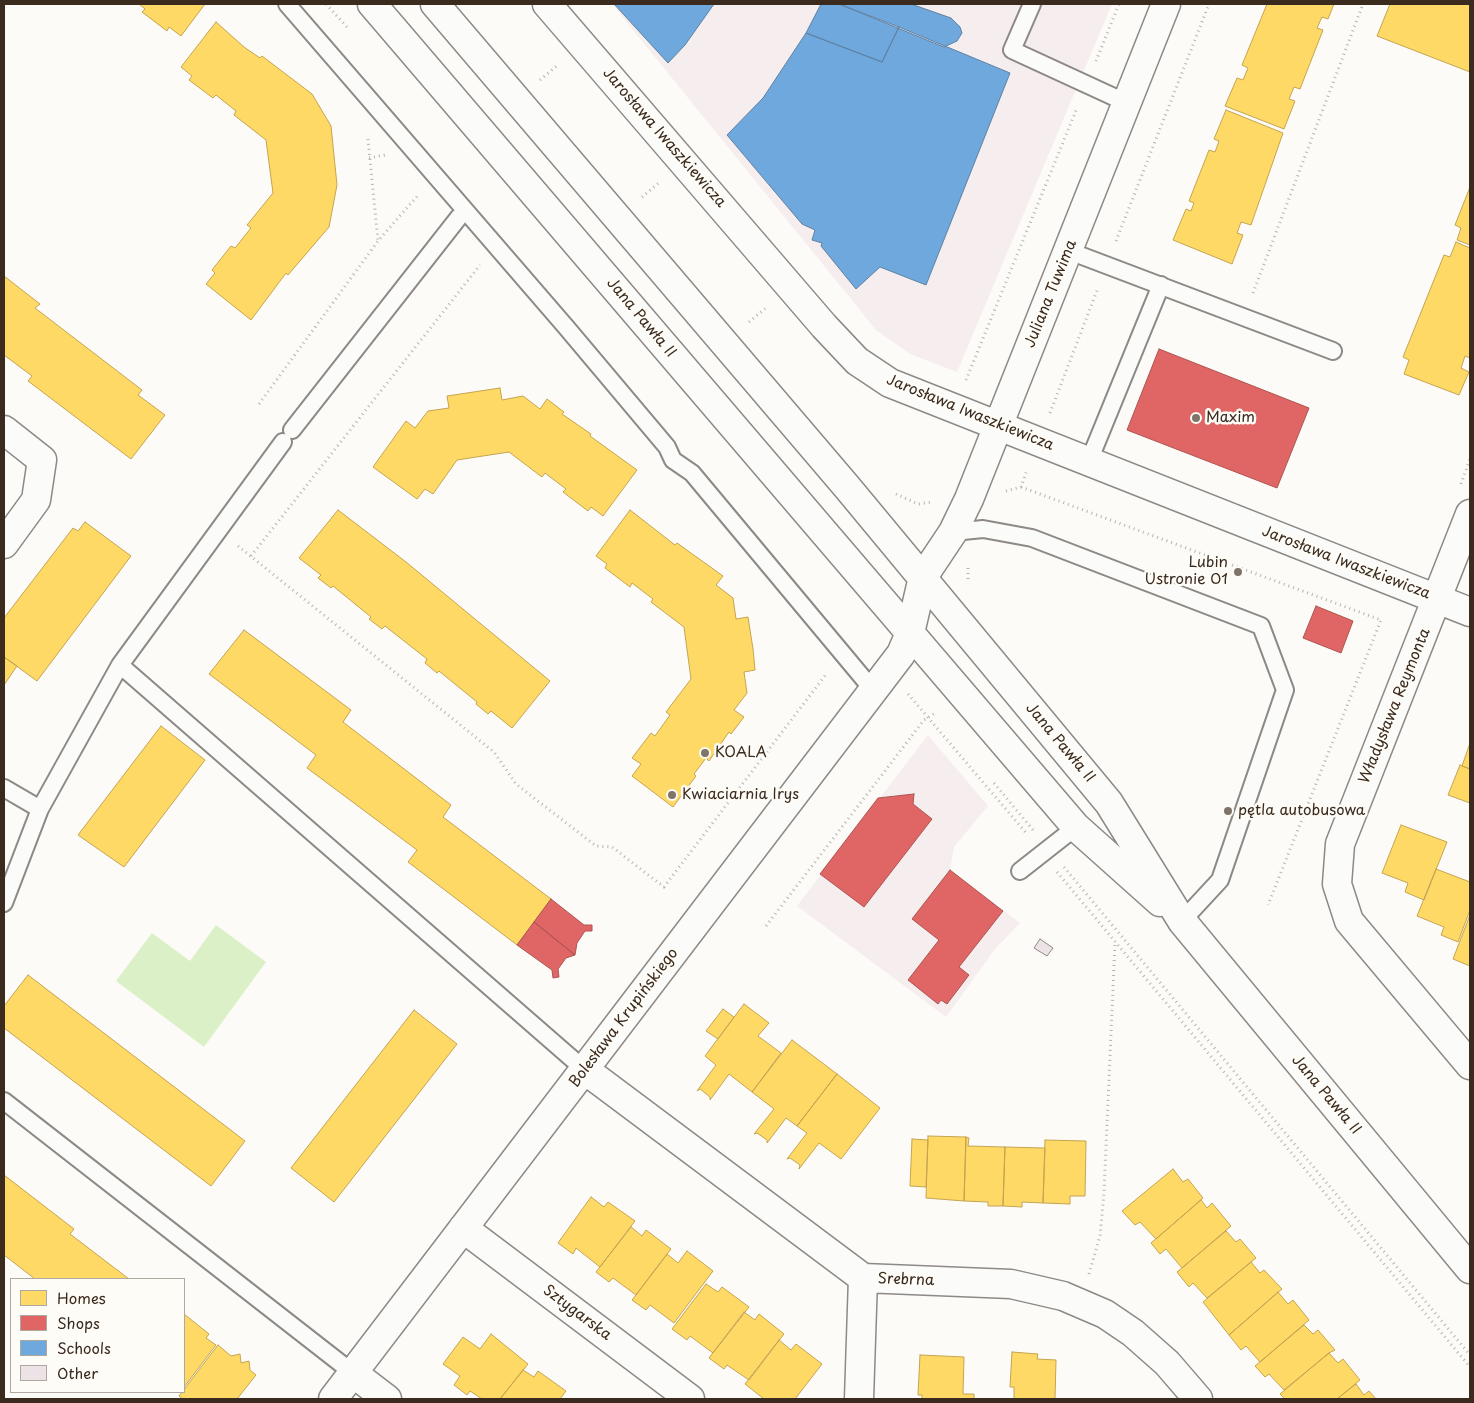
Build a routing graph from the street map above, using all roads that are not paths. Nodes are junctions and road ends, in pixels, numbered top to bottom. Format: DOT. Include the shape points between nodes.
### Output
graph roads {
  1 [pos="287,4"];
  2 [pos="372,4"];
  3 [pos="435,4"];
  4 [pos="547,4"];
  5 [pos="1032,4"];
  6 [pos="1166,4"];
  7 [pos="1127,102"];
  8 [pos="459,217"];
  9 [pos="1069,251"];
  10 [pos="1161,285"];
  11 [pos="1333,351"];
  12 [pos="998,426"];
  13 [pos="4,430"];
  14 [pos="1089,461"];
  15 [pos="1470,514"];
  16 [pos="953,532"];
  17 [pos="4,544"];
  18 [pos="923,577"];
  19 [pos="1437,598"];
  20 [pos="1470,612"];
  21 [pos="910,633"];
  22 [pos="120,665"];
  23 [pos="873,690"];
  24 [pos="4,788"];
  25 [pos="40,809"];
  26 [pos="1076,827"];
  27 [pos="11,862"];
  28 [pos="1020,871"];
  29 [pos="4,903"];
  30 [pos="1182,921"];
  31 [pos="1470,1065"];
  32 [pos="585,1070"];
  33 [pos="4,1101"];
  34 [pos="463,1228"];
  35 [pos="1470,1269"];
  36 [pos="863,1278"];
  37 [pos="353,1373"];
  38 [pos="333,1399"];
  39 [pos="387,1399"];
  40 [pos="690,1399"];
  41 [pos="859,1399"];
  42 [pos="1198,1399"];
  1 -- 23 [label="lane" via="667,447 672,460 692,473"];
  2 -- 21 [label="street, Jana Pawła II"];
  3 -- 18 [label="street, Jana Pawła II"];
  4 -- 12 [label="street, Jarosława Iwaszkiewicza" via="788,286 857,361 890,383"];
  5 -- 7 [label="lane" via="1012,50"];
  6 -- 7 [label="street, Juliana Tuwima"];
  7 -- 9 [label="street, Juliana Tuwima"];
  8 -- 22 [label="lane" via="288,436"];
  9 -- 10 [label="lane"];
  9 -- 12 [label="street, Juliana Tuwima"];
  10 -- 11 [label="lane"];
  10 -- 14 [label="lane"];
  12 -- 14 [label="street, Jarosława Iwaszkiewicza"];
  12 -- 16 [label="street, Juliana Tuwima"];
  13 -- 17 [label="street" via="42,460 36,500"];
  14 -- 19 [label="street, Jarosława Iwaszkiewicza"];
  15 -- 19 [label="street, Władysława Reymonta"];
  16 -- 18 [label="street, Juliana Tuwima"];
  16 -- 30 [label="lane" via="983,529 1032,538 1260,626 1285,690 1220,880"];
  18 -- 21 [label="street"];
  18 -- 30 [label="street, Jana Pawła II" via="1109,803"];
  19 -- 20 [label="street, Jarosława Iwaszkiewicza"];
  19 -- 31 [label="street, Władysława Reymonta" via="1340,844 1337,884 1349,921"];
  21 -- 23 [label="street, Bolesława Krupińskiego" via="901,654"];
  21 -- 26 [label="street, Jana Pawła II"];
  22 -- 25 [label="lane"];
  22 -- 32 [label="lane"];
  23 -- 32 [label="street, Bolesława Krupińskiego"];
  24 -- 25 [label="lane"];
  25 -- 27 [label="lane"];
  26 -- 28 [label="lane"];
  26 -- 30 [label="street, Jana Pawła II"];
  27 -- 29 [label="lane"];
  30 -- 35 [label="street, Jana Pawła II"];
  32 -- 34 [label="street, Bolesława Krupińskiego"];
  32 -- 36 [label="street, Srebrna"];
  33 -- 37 [label="lane"];
  34 -- 37 [label="street, Bolesława Krupińskiego"];
  34 -- 40 [label="street, Sztygarska"];
  36 -- 41 [label="street"];
  36 -- 42 [label="street, Srebrna" via="1011,1284 1081,1303 1122,1324 1148,1345"];
  37 -- 38 [label="street, Bolesława Krupińskiego"];
  37 -- 39 [label="street"];
}
